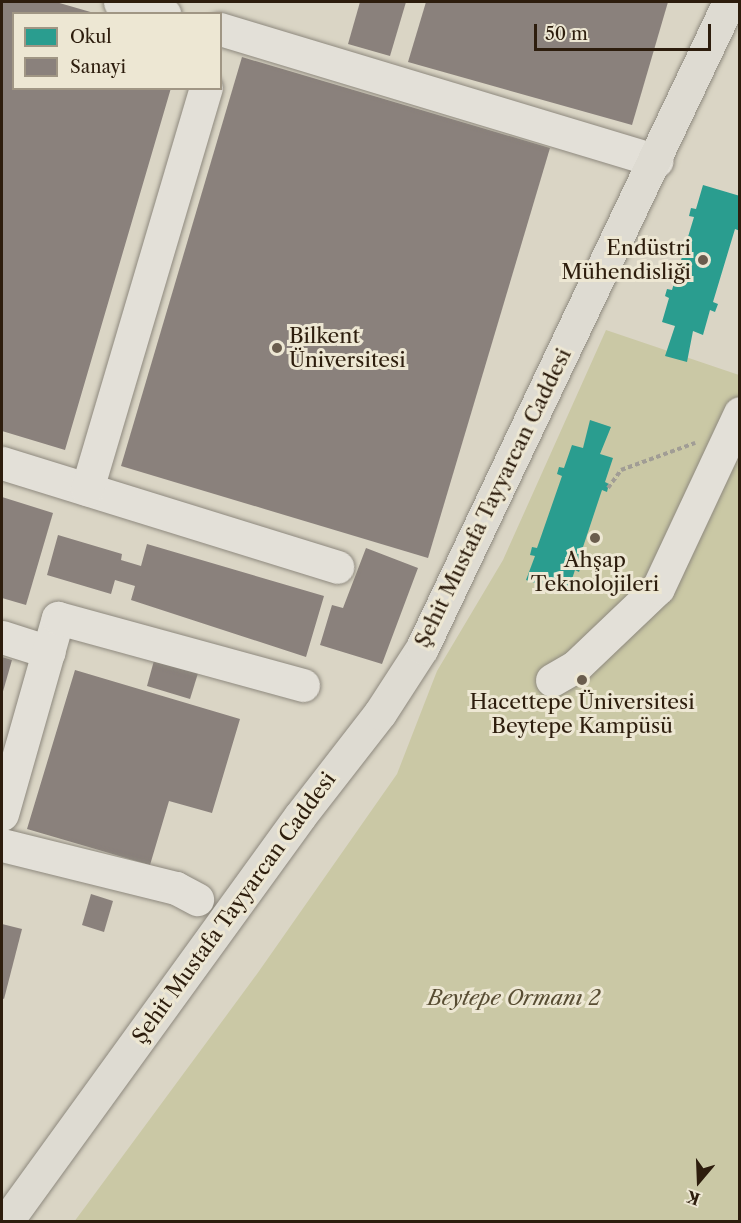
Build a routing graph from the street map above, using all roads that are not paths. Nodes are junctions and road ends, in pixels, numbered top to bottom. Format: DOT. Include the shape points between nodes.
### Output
graph roads {
  1 [pos="120,2"];
  2 [pos="729,2"];
  3 [pos="157,12"];
  4 [pos="222,33"];
  5 [pos="205,90"];
  6 [pos="656,161"];
  7 [pos="737,420"];
  8 [pos="2,463"];
  9 [pos="87,489"];
  10 [pos="337,567"];
  11 [pos="2,637"];
  12 [pos="49,652"];
  13 [pos="552,680"];
  14 [pos="303,685"];
  15 [pos="2,814"];
  16 [pos="2,844"];
  17 [pos="197,899"];
  18 [pos="6,1221"];
  1 -- 3 [label="lane"];
  2 -- 6 [label="main road, Şehit Mustafa Tayyarcan Caddesi"];
  4 -- 6 [label="lane"];
  5 -- 9 [label="lane"];
  6 -- 18 [label="main road, Şehit Mustafa Tayyarcan Caddesi" via="423,648 380,713 265,863"];
  7 -- 13 [label="lane" via="658,588 576,666"];
  8 -- 9 [label="lane"];
  9 -- 10 [label="lane"];
  11 -- 12 [label="lane"];
  12 -- 14 [label="lane" via="58,618"];
  12 -- 15 [label="lane"];
  16 -- 17 [label="lane" via="176,888"];
}
